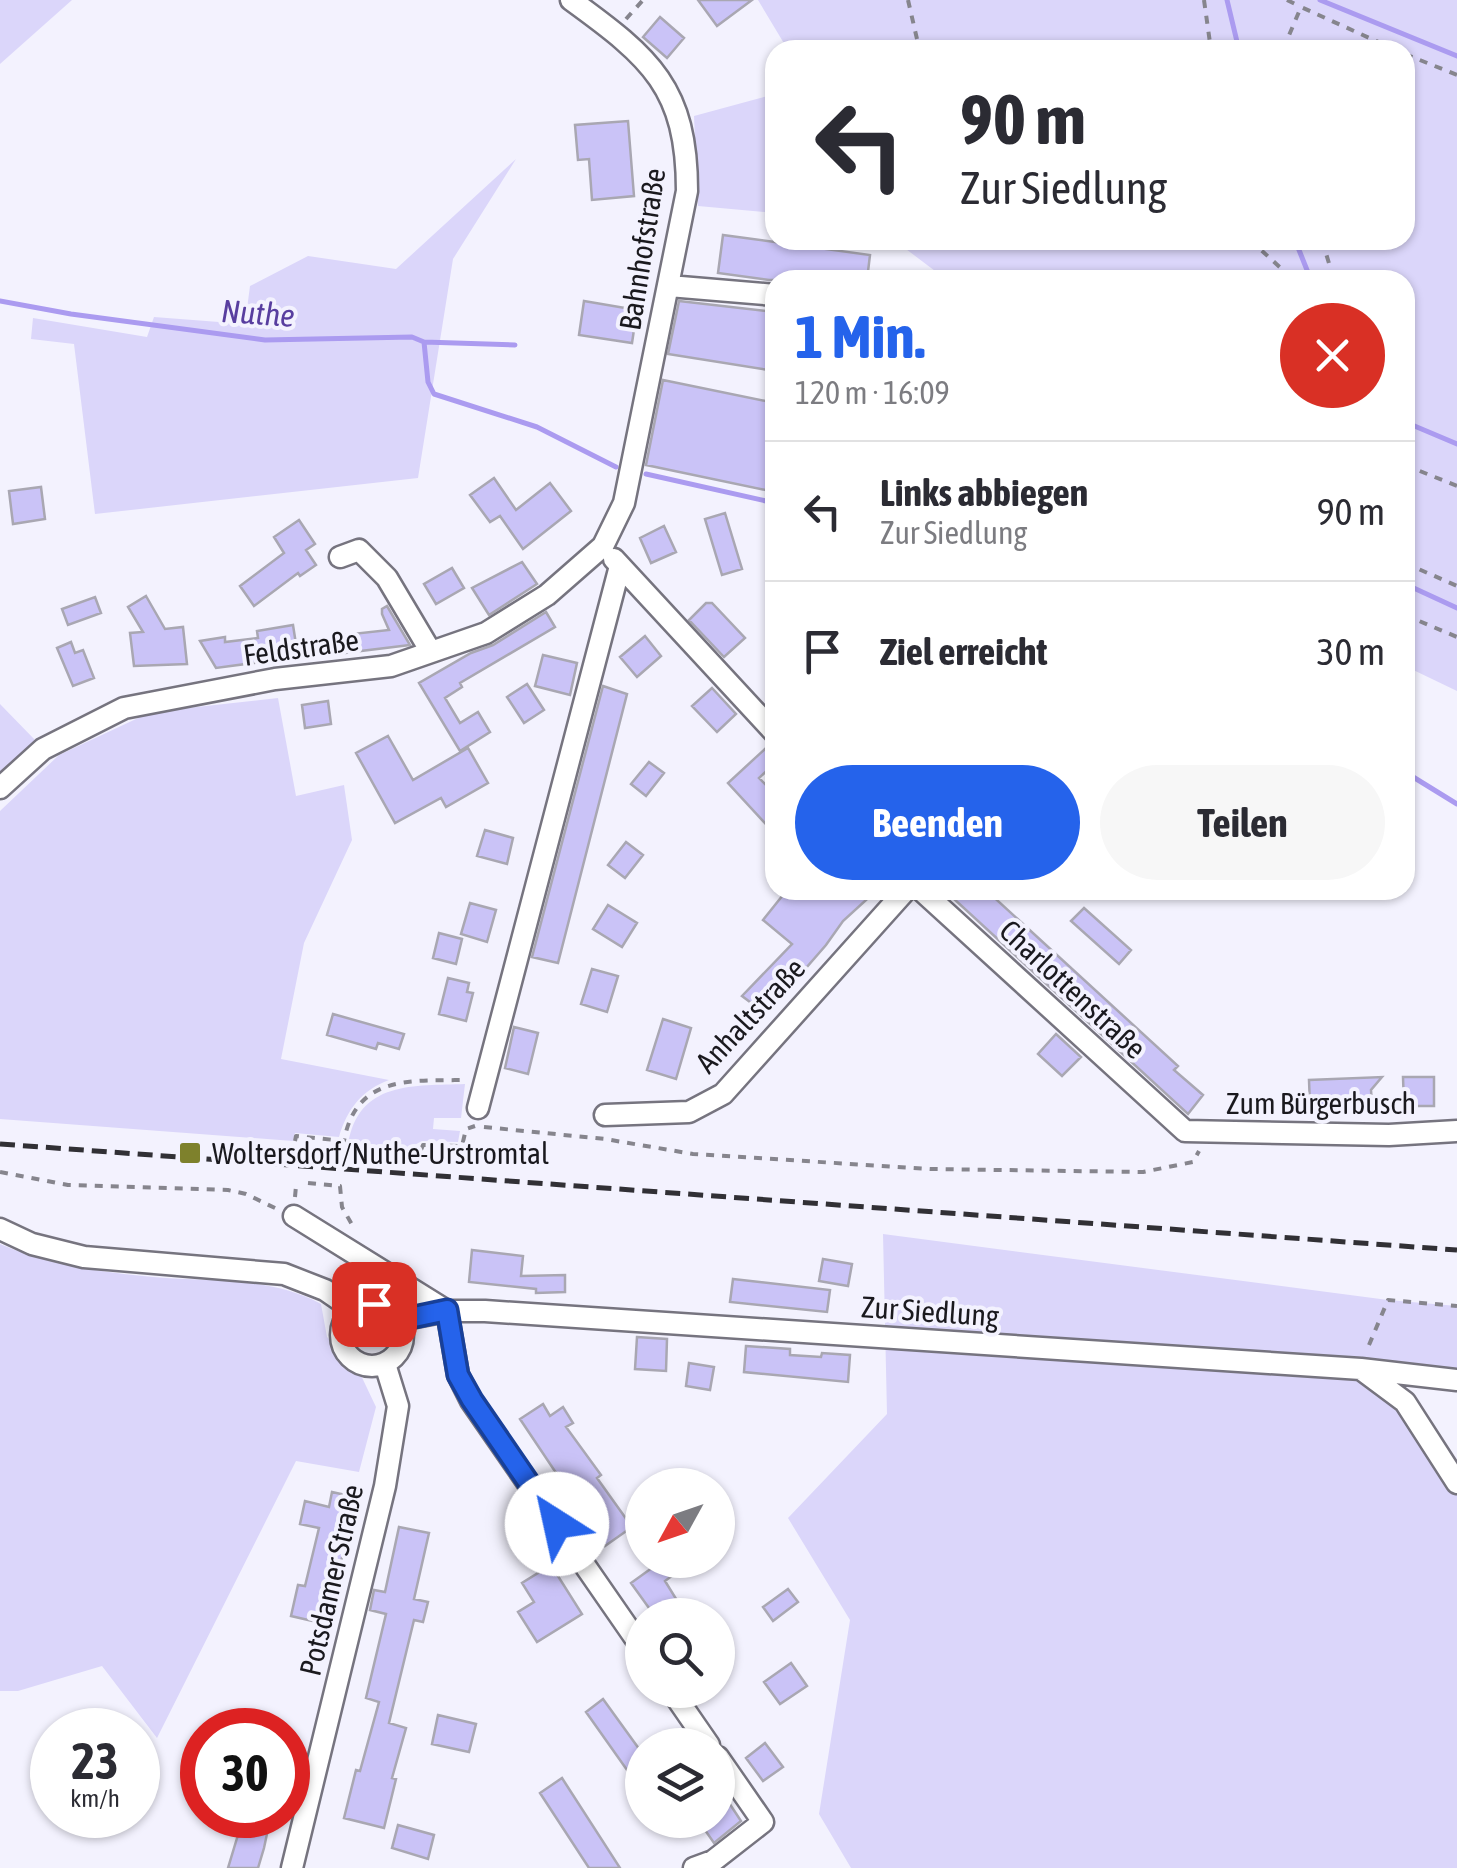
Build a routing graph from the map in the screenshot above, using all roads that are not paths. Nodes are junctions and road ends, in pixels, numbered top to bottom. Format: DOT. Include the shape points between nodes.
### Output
graph roads {
  1 [pos="571,0"];
  2 [pos="668,286"];
  3 [pos="765,293"];
  4 [pos="603,546"];
  5 [pos="340,556"];
  6 [pos="620,566"];
  7 [pos="431,652"];
  8 [pos="765,722"];
  9 [pos="0,788"];
  10 [pos="897,900"];
  11 [pos="933,900"];
  12 [pos="605,1115"];
  13 [pos="477,1117"];
  14 [pos="1457,1131"];
  15 [pos="1184,1132"];
  16 [pos="294,1216"];
  17 [pos="0,1230"];
  18 [pos="354,1310"];
  19 [pos="447,1310"];
  20 [pos="400,1320"];
  21 [pos="385,1364"];
  22 [pos="1361,1369"];
  23 [pos="1457,1380"];
  24 [pos="1457,1484"];
  25 [pos="625,1623"];
  26 [pos="735,1782"];
  27 [pos="706,1866"];
  28 [pos="292,1868"];
  1 -- 2 [label="street, Bahnhofstraße" via="649,64 675,102 687,148 687,192"];
  2 -- 3 [label="street"];
  2 -- 4 [label="street, Bahnhofstraße" via="624,503"];
  4 -- 6 [label="street"];
  4 -- 7 [label="street, Feldstraße" via="501,623"];
  5 -- 7 [label="street" via="358,550 374,562"];
  6 -- 8 [label="street"];
  6 -- 13 [label="street"];
  7 -- 9 [label="street, Feldstraße" via="391,666 274,678 124,708 43,749"];
  10 -- 12 [label="street, Anhaltstraße" via="723,1094 689,1112"];
  11 -- 15 [label="street, Charlottenstraße"];
  14 -- 15 [label="street, Zum Bürgerbusch"];
  16 -- 19 [label="street"];
  17 -- 18 [label="street" via="84,1257 284,1274"];
  18 -- 20 [label="street" via="374,1304"];
  18 -- 21 [label="street" via="341,1336 348,1354 364,1364"];
  19 -- 20 [label="street, Zur Siedlung"];
  19 -- 22 [label="street, Zur Siedlung"];
  19 -- 25 [label="street" via="458,1375 472,1400"];
  20 -- 21 [label="street" via="403,1340"];
  21 -- 28 [label="street, Potsdamer Straße" via="398,1406 385,1486"];
  22 -- 23 [label="street, Zur Siedlung"];
  22 -- 24 [label="street" via="1405,1402"];
  26 -- 27 [label="street" via="763,1822"];
}
